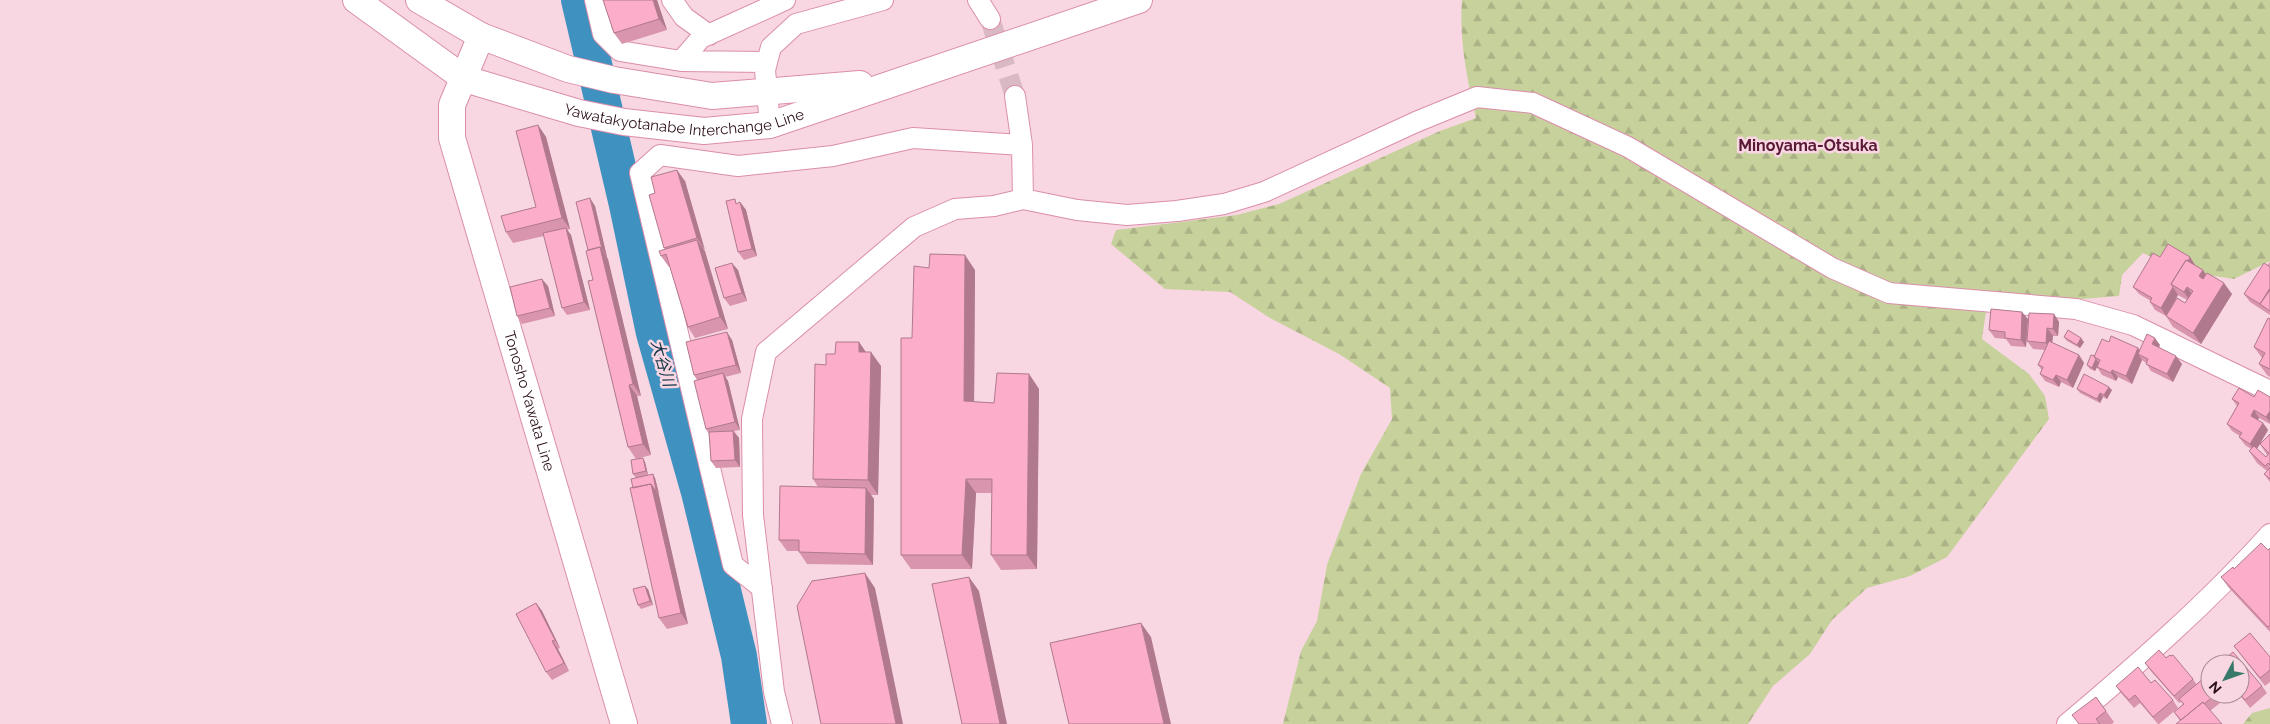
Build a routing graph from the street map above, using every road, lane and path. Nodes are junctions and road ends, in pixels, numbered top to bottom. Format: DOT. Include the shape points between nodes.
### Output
graph roads {
  1 [pos="356,0"];
  2 [pos="419,0"];
  3 [pos="595,0"];
  4 [pos="672,0"];
  5 [pos="785,0"];
  6 [pos="883,0"];
  7 [pos="978,0"];
  8 [pos="1139,0"];
  9 [pos="990,19"];
  10 [pos="709,35"];
  11 [pos="480,36"];
  12 [pos="681,61"];
  13 [pos="767,62"];
  14 [pos="465,78"];
  15 [pos="902,80"];
  16 [pos="765,92"];
  17 [pos="1015,96"];
  18 [pos="770,125"];
  19 [pos="1022,146"];
  20 [pos="1023,199"];
  21 [pos="2270,391"];
  22 [pos="2270,534"];
  23 [pos="762,588"];
  24 [pos="624,724"];
  25 [pos="782,724"];
  26 [pos="2067,724"];
  1 -- 14 [label="main road"];
  2 -- 11 [label="main road"];
  3 -- 12 [label="street" via="603,34 620,51"];
  4 -- 10 [label="street" via="684,16"];
  5 -- 10 [label="street"];
  6 -- 13 [label="street" via="796,24 771,47"];
  7 -- 9 [label="street"];
  8 -- 15 [label="main road, Yawatakyotanabe Interchange Line"];
  10 -- 12 [label="street" via="701,38"];
  11 -- 14 [label="main road, Tonosho Yawata Line"];
  11 -- 16 [label="main road, Yawatakyotanabe Interchange Line" via="568,69 614,80 712,96"];
  12 -- 13 [label="street"];
  13 -- 16 [label="street"];
  14 -- 18 [label="main road, Yawatakyotanabe Interchange Line" via="579,113 624,122 704,131"];
  14 -- 24 [label="main road, Tonosho Yawata Line" via="452,105 452,138"];
  15 -- 16 [label="main road, Yawatakyotanabe Interchange Line"];
  15 -- 18 [label="main road, Yawatakyotanabe Interchange Line"];
  16 -- 18 [label="street"];
  17 -- 19 [label="street"];
  19 -- 20 [label="street"];
  19 -- 23 [label="street" via="913,138 833,156 738,166 660,155 640,173 734,565"];
  20 -- 21 [label="street" via="1077,210 1127,215 1224,204 1264,192 1477,97 1533,103 1628,147 1832,268 1889,293 2076,309 2133,325"];
  20 -- 23 [label="street" via="994,206 956,209 914,227 766,352 752,419 753,515"];
  22 -- 26 [label="street" via="2237,571"];
  23 -- 25 [label="street" via="774,692"];
}
